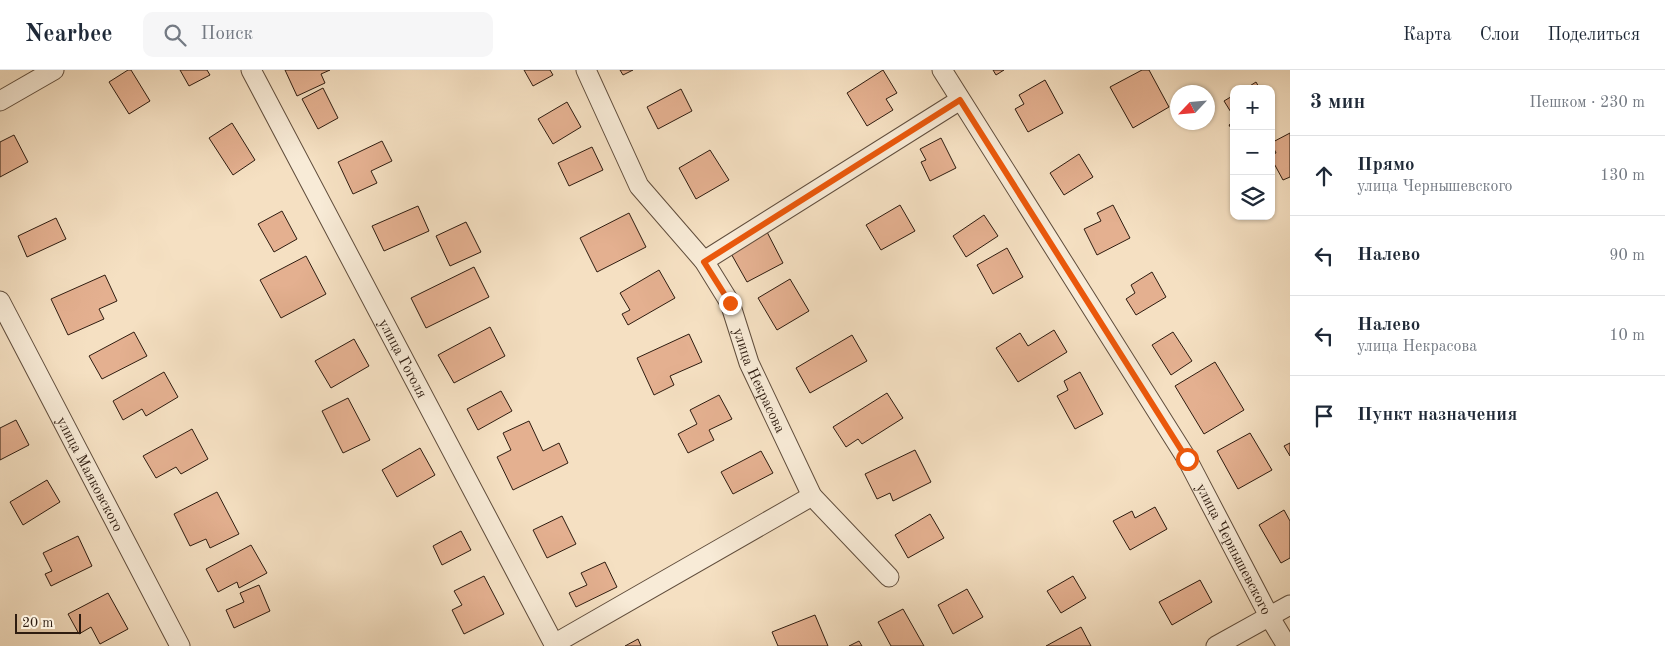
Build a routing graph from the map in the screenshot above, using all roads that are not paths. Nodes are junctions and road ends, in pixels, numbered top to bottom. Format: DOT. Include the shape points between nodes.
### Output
graph roads {
  1 [pos="54,70"];
  2 [pos="251,70"];
  3 [pos="586,70"];
  4 [pos="942,70"];
  5 [pos="960,100"];
  6 [pos="0,101"];
  7 [pos="704,262"];
  8 [pos="0,301"];
  9 [pos="812,496"];
  10 [pos="889,576"];
  11 [pos="1290,605"];
  12 [pos="1269,616"];
  13 [pos="555,645"];
  14 [pos="180,646"];
  15 [pos="1216,646"];
  16 [pos="1287,646"];
  1 -- 6 [label="street"];
  2 -- 13 [label="street, улица Гоголя"];
  3 -- 7 [label="street, улица Некрасова" via="639,186"];
  4 -- 5 [label="street, улица Чернышевского"];
  5 -- 7 [label="street"];
  5 -- 12 [label="street, улица Чернышевского" via="1187,459"];
  7 -- 9 [label="street, улица Некрасова" via="730,303 749,363"];
  8 -- 14 [label="street, улица Маяковского"];
  9 -- 10 [label="street, улица Некрасова"];
  9 -- 13 [label="street"];
  11 -- 12 [label="street"];
  12 -- 15 [label="street"];
  12 -- 16 [label="street, улица Чернышевского"];
}
